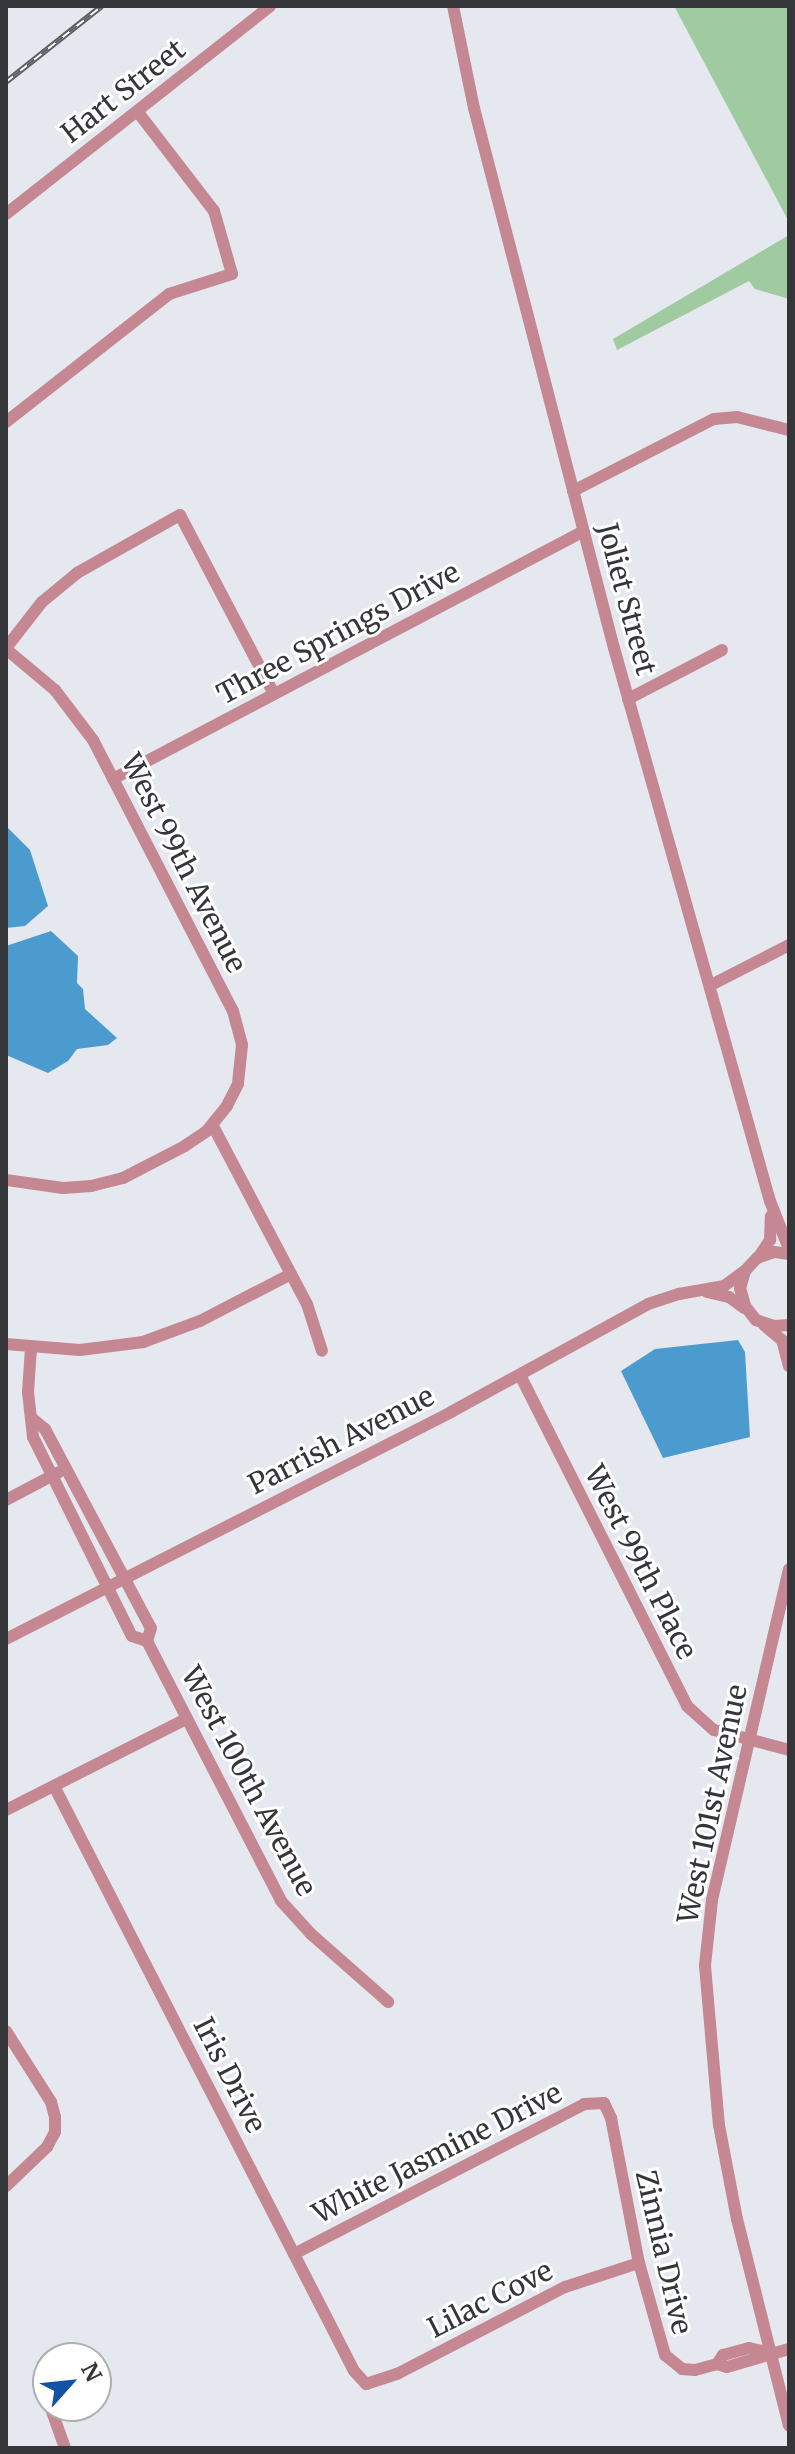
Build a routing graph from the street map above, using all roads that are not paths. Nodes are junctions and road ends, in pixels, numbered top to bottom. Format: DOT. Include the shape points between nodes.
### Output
graph roads {
  1 [pos="270,6"];
  2 [pos="453,6"];
  3 [pos="137,111"];
  4 [pos="6,214"];
  5 [pos="6,422"];
  6 [pos="789,430"];
  7 [pos="573,491"];
  8 [pos="584,531"];
  9 [pos="6,648"];
  10 [pos="722,650"];
  11 [pos="274,694"];
  12 [pos="628,699"];
  13 [pos="113,779"];
  14 [pos="789,945"];
  15 [pos="711,985"];
  16 [pos="213,1126"];
  17 [pos="6,1180"];
  18 [pos="770,1201"];
  19 [pos="789,1252"];
  20 [pos="757,1258"];
  21 [pos="745,1271"];
  22 [pos="291,1274"];
  23 [pos="700,1291"];
  24 [pos="748,1312"];
  25 [pos="762,1323"];
  26 [pos="789,1325"];
  27 [pos="6,1344"];
  28 [pos="31,1348"];
  29 [pos="322,1351"];
  30 [pos="789,1366"];
  31 [pos="520,1375"];
  32 [pos="60,1472"];
  33 [pos="6,1500"];
  34 [pos="789,1569"];
  35 [pos="123,1580"];
  36 [pos="110,1586"];
  37 [pos="6,1639"];
  38 [pos="147,1641"];
  39 [pos="186,1719"];
  40 [pos="750,1740"];
  41 [pos="789,1750"];
  42 [pos="54,1786"];
  43 [pos="6,1810"];
  44 [pos="388,2002"];
  45 [pos="6,2031"];
  46 [pos="604,2103"];
  47 [pos="6,2186"];
  48 [pos="294,2254"];
  49 [pos="639,2263"];
  50 [pos="789,2348"];
  51 [pos="771,2353"];
  52 [pos="366,2384"];
  53 [pos="56,2422"];
  54 [pos="789,2426"];
  55 [pos="65,2448"];
  1 -- 3 [label="street, Hart Street"];
  2 -- 7 [label="street, Joliet Street" via="474,108"];
  3 -- 4 [label="street, Hart Street"];
  3 -- 5 [label="street" via="214,211 232,274 169,294"];
  6 -- 7 [label="street" via="737,417 714,419"];
  7 -- 8 [label="street, Joliet Street"];
  8 -- 11 [label="street, Three Springs Drive"];
  8 -- 12 [label="street, Joliet Street"];
  9 -- 11 [label="street" via="42,602 77,573 180,515"];
  9 -- 13 [label="street, West 99th Avenue" via="71,709"];
  10 -- 12 [label="street"];
  11 -- 13 [label="street, Three Springs Drive"];
  12 -- 15 [label="street, Joliet Street"];
  13 -- 16 [label="street, West 99th Avenue" via="241,1033 238,1084"];
  14 -- 15 [label="street"];
  15 -- 18 [label="street, Joliet Street"];
  16 -- 17 [label="street" via="175,1151 105,1183 63,1188"];
  16 -- 22 [label="street"];
  18 -- 19 [label="street, Joliet Street"];
  18 -- 20 [label="street, Joliet Street" via="771,1237"];
  19 -- 20 [label="street"];
  20 -- 21 [label="street, Parrish Avenue"];
  21 -- 23 [label="street, Parrish Avenue" via="730,1284"];
  21 -- 24 [label="street" via="741,1295"];
  22 -- 28 [label="street" via="155,1339 96,1350"];
  22 -- 29 [label="street"];
  23 -- 24 [label="street" via="729,1297"];
  23 -- 31 [label="street, Parrish Avenue" via="648,1304"];
  24 -- 25 [label="street"];
  25 -- 26 [label="street"];
  25 -- 30 [label="street" via="782,1340"];
  27 -- 28 [label="street"];
  28 -- 32 [label="street, West 100th Avenue" via="28,1392 33,1419 45,1429"];
  31 -- 35 [label="street, Parrish Avenue"];
  31 -- 40 [label="street, West 99th Place" via="687,1706 714,1730"];
  32 -- 33 [label="street"];
  32 -- 35 [label="street, West 100th Avenue"];
  32 -- 36 [label="street, West 100th Avenue"];
  34 -- 40 [label="street, West 101st Avenue"];
  35 -- 36 [label="street, Parrish Avenue"];
  35 -- 38 [label="street, West 100th Avenue" via="151,1628"];
  36 -- 37 [label="street, Parrish Avenue"];
  36 -- 38 [label="street, West 100th Avenue" via="132,1636"];
  38 -- 39 [label="street, West 100th Avenue"];
  39 -- 42 [label="street"];
  39 -- 44 [label="street, West 100th Avenue" via="281,1901"];
  40 -- 41 [label="street, West 99th Place"];
  40 -- 51 [label="street, West 101st Avenue" via="712,1900 706,1992 719,2125"];
  42 -- 43 [label="street"];
  42 -- 48 [label="street, Iris Drive"];
  45 -- 47 [label="street" via="51,2102 55,2132 47,2147"];
  46 -- 48 [label="street, White Jasmine Drive" via="584,2104"];
  46 -- 49 [label="street, Zinnia Drive"];
  48 -- 52 [label="street, Iris Drive" via="354,2371"];
  49 -- 51 [label="street, Zinnia Drive" via="665,2355 682,2369 717,2364 723,2355 749,2348"];
  49 -- 52 [label="street, Lilac Cove" via="565,2287 397,2374"];
  50 -- 51 [label="street, Zinnia Drive"];
  51 -- 54 [label="street, West 101st Avenue"];
  53 -- 55 [label="street"];
}
